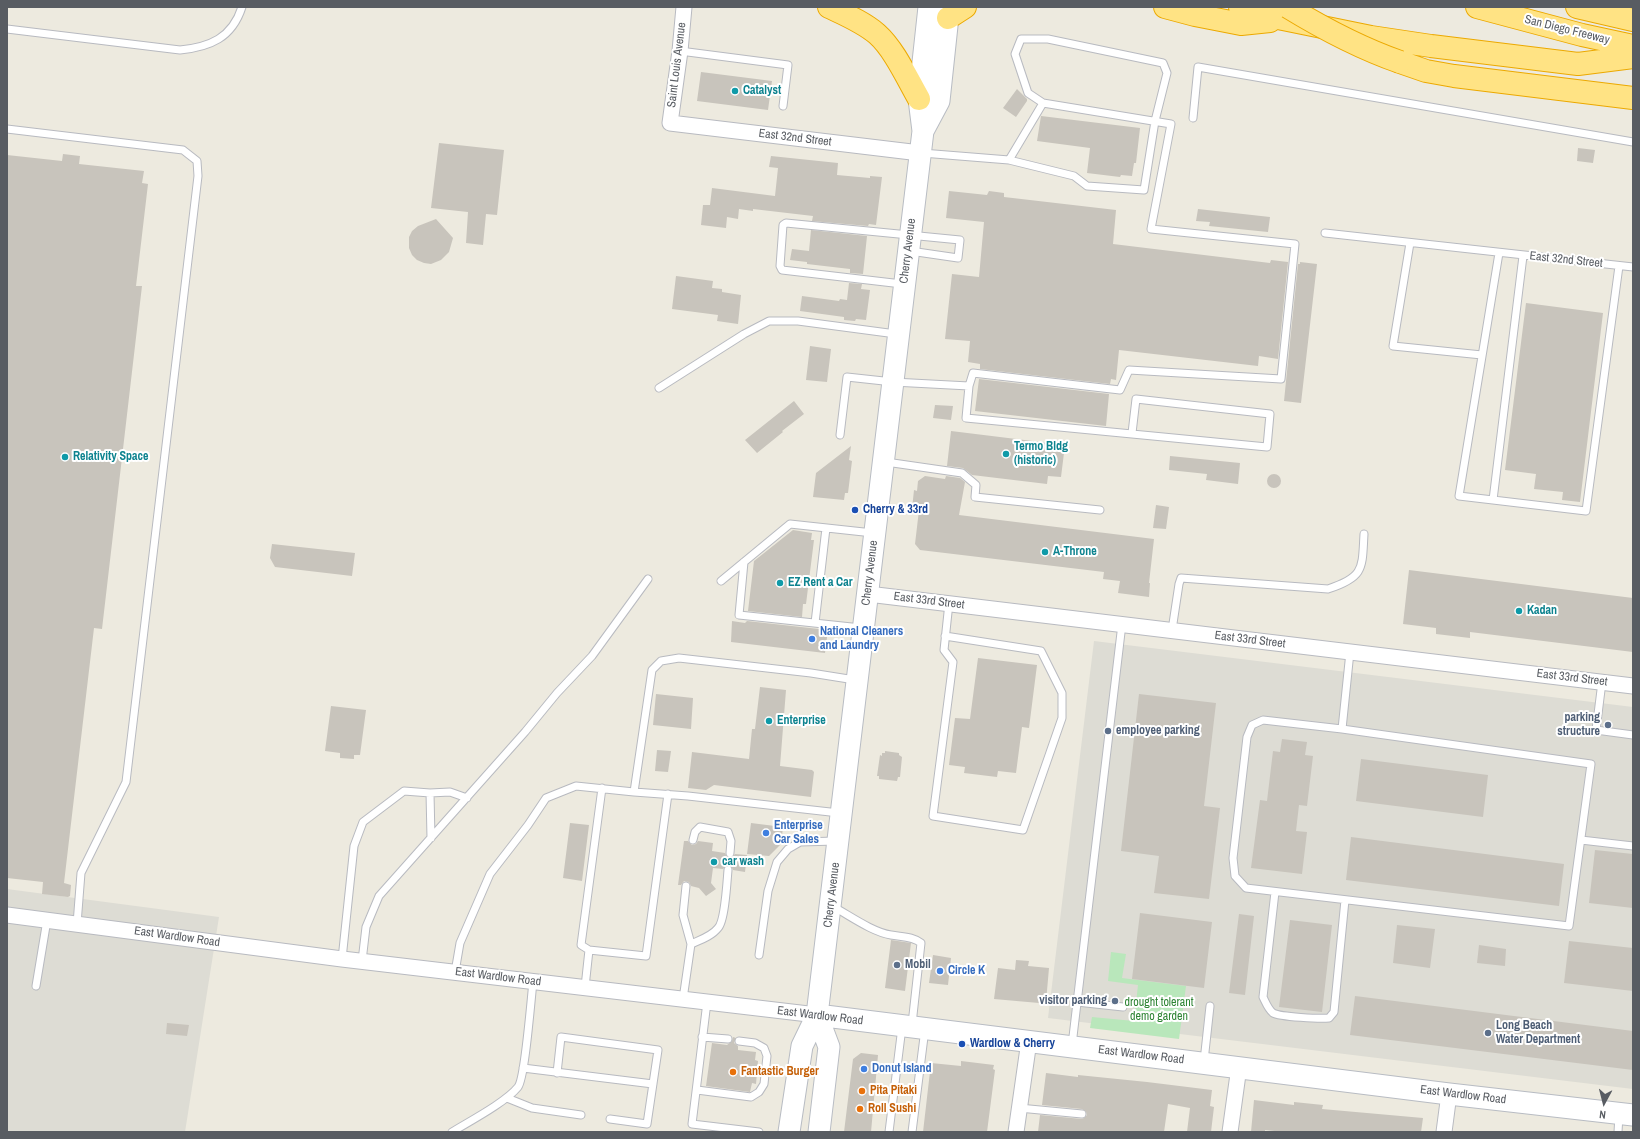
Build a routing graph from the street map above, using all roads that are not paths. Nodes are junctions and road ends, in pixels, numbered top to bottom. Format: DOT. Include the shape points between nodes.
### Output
graph roads {
  1 [pos="242,7"];
  2 [pos="684,7"];
  3 [pos="829,7"];
  4 [pos="929,7"];
  5 [pos="1165,7"];
  6 [pos="1240,7"];
  7 [pos="1477,7"];
  8 [pos="1577,7"];
  9 [pos="954,11"];
  10 [pos="1286,13"];
  11 [pos="1633,20"];
  12 [pos="7,29"];
  13 [pos="1633,30"];
  14 [pos="1582,35"];
  15 [pos="1633,46"];
  16 [pos="680,51"];
  17 [pos="1633,57"];
  18 [pos="1633,98"];
  19 [pos="919,99"];
  20 [pos="1043,103"];
  21 [pos="783,106"];
  22 [pos="1192,118"];
  23 [pos="1155,121"];
  24 [pos="670,123"];
  25 [pos="7,129"];
  26 [pos="923,131"];
  27 [pos="1633,142"];
  28 [pos="920,153"];
  29 [pos="1009,160"];
  30 [pos="1325,233"];
  31 [pos="909,242"];
  32 [pos="1410,243"];
  33 [pos="1499,253"];
  34 [pos="1523,256"];
  35 [pos="1619,266"];
  36 [pos="1633,267"];
  37 [pos="904,285"];
  38 [pos="898,335"];
  39 [pos="1482,355"];
  40 [pos="893,382"];
  41 [pos="969,386"];
  42 [pos="659,388"];
  43 [pos="1132,433"];
  44 [pos="840,435"];
  45 [pos="883,462"];
  46 [pos="1493,500"];
  47 [pos="1100,510"];
  48 [pos="826,528"];
  49 [pos="875,533"];
  50 [pos="1364,534"];
  51 [pos="744,562"];
  52 [pos="648,579"];
  53 [pos="721,580"];
  54 [pos="868,594"];
  55 [pos="949,603"];
  56 [pos="815,623"];
  57 [pos="1122,624"];
  58 [pos="864,628"];
  59 [pos="1172,630"];
  60 [pos="945,636"];
  61 [pos="1350,652"];
  62 [pos="857,681"];
  63 [pos="1602,682"];
  64 [pos="1633,686"];
  65 [pos="1342,729"];
  66 [pos="1633,735"];
  67 [pos="602,788"];
  68 [pos="634,792"];
  69 [pos="430,793"];
  70 [pos="668,794"];
  71 [pos="467,798"];
  72 [pos="841,814"];
  73 [pos="431,838"];
  74 [pos="693,840"];
  75 [pos="1581,840"];
  76 [pos="838,841"];
  77 [pos="1633,846"];
  78 [pos="730,853"];
  79 [pos="728,870"];
  80 [pos="686,886"];
  81 [pos="1275,892"];
  82 [pos="1345,900"];
  83 [pos="830,904"];
  84 [pos="7,915"];
  85 [pos="47,920"];
  86 [pos="77,924"];
  87 [pos="691,944"];
  88 [pos="589,950"];
  89 [pos="760,955"];
  90 [pos="342,959"];
  91 [pos="362,962"];
  92 [pos="456,972"];
  93 [pos="533,982"];
  94 [pos="36,986"];
  95 [pos="585,987"];
  96 [pos="683,1000"];
  97 [pos="707,1002"];
  98 [pos="1077,1002"];
  99 [pos="1210,1006"];
  100 [pos="1123,1007"];
  101 [pos="817,1015"];
  102 [pos="913,1027"];
  103 [pos="702,1036"];
  104 [pos="728,1039"];
  105 [pos="739,1041"];
  106 [pos="1029,1041"];
  107 [pos="1072,1047"];
  108 [pos="1204,1063"];
  109 [pos="1239,1067"];
  110 [pos="523,1068"];
  111 [pos="557,1073"];
  112 [pos="653,1084"];
  113 [pos="697,1090"];
  114 [pos="1449,1094"];
  115 [pos="507,1098"];
  116 [pos="1019,1108"];
  117 [pos="1082,1114"];
  118 [pos="581,1115"];
  119 [pos="610,1119"];
  120 [pos="1623,1120"];
  121 [pos="452,1132"];
  122 [pos="759,1132"];
  123 [pos="789,1132"];
  124 [pos="819,1132"];
  125 [pos="889,1132"];
  126 [pos="912,1132"];
  127 [pos="1016,1132"];
  128 [pos="1230,1132"];
  129 [pos="1444,1132"];
  1 -- 12 [label="lane" via="232,27 222,38 207,46 180,50"];
  2 -- 16 [label="street, Saint Louis Avenue"];
  3 -- 19 [label="highway" via="855,19 878,35"];
  4 -- 19 [label="main road, Cherry Avenue"];
  5 -- 10 [label="highway" via="1195,16 1241,24"];
  6 -- 10 [label="highway" via="1254,12"];
  7 -- 14 [label="highway, San Diego Freeway"];
  8 -- 11 [label="highway"];
  9 -- 26 [label="main road, Cherry Avenue" via="939,101"];
  10 -- 17 [label="highway" via="1371,36 1431,46 1578,64"];
  10 -- 18 [label="highway, bridge" via="1370,52 1426,71"];
  13 -- 14 [label="highway" via="1620,27"];
  14 -- 15 [label="highway, San Diego Freeway"];
  16 -- 21 [label="lane" via="788,65"];
  16 -- 24 [label="street, Saint Louis Avenue"];
  19 -- 26 [label="main road, Cherry Avenue"];
  20 -- 23 [label="lane"];
  20 -- 23 [label="lane" via="1028,93 1015,54 1021,39 1048,39 1163,63 1166,73"];
  20 -- 29 [label="lane"];
  22 -- 27 [label="lane" via="1198,67"];
  23 -- 29 [label="lane" via="1144,190 1087,186 1074,176"];
  23 -- 41 [label="lane" via="1171,124 1151,229 1295,244 1281,379 1129,370 1120,390 973,373"];
  24 -- 28 [label="street, East 32nd Street"];
  25 -- 86 [label="lane" via="183,150 197,161 197,192 126,782 81,873"];
  26 -- 28 [label="main road, Cherry Avenue"];
  28 -- 29 [label="lane"];
  28 -- 31 [label="main road, Cherry Avenue"];
  30 -- 32 [label="lane, East 32nd Street"];
  31 -- 31 [label="lane" via="958,258 960,240"];
  31 -- 37 [label="main road, Cherry Avenue"];
  31 -- 37 [label="lane" via="786,223 783,225 780,266 782,270"];
  32 -- 33 [label="lane, East 32nd Street"];
  32 -- 39 [label="lane" via="1393,346"];
  33 -- 34 [label="lane, East 32nd Street"];
  33 -- 39 [label="lane"];
  34 -- 35 [label="lane, East 32nd Street"];
  34 -- 46 [label="lane"];
  35 -- 36 [label="lane, East 32nd Street"];
  35 -- 46 [label="lane" via="1586,511"];
  37 -- 38 [label="main road, Cherry Avenue"];
  38 -- 40 [label="main road, Cherry Avenue"];
  38 -- 42 [label="lane" via="798,321 769,321"];
  39 -- 46 [label="lane" via="1459,496"];
  40 -- 41 [label="lane"];
  40 -- 44 [label="lane" via="847,377"];
  40 -- 45 [label="main road, Cherry Avenue"];
  41 -- 43 [label="lane" via="966,418"];
  43 -- 43 [label="lane" via="1267,447 1270,414 1136,399"];
  45 -- 47 [label="lane" via="962,473 976,485 975,497"];
  45 -- 49 [label="main road, Cherry Avenue"];
  48 -- 49 [label="lane"];
  48 -- 51 [label="lane" via="790,524"];
  48 -- 56 [label="lane"];
  49 -- 54 [label="main road, Cherry Avenue"];
  50 -- 59 [label="lane" via="1363,565 1356,575 1344,584 1328,589 1181,578"];
  51 -- 53 [label="lane"];
  51 -- 56 [label="lane" via="739,615"];
  52 -- 71 [label="lane" via="592,656"];
  54 -- 55 [label="street, East 33rd Street"];
  54 -- 58 [label="main road, Cherry Avenue"];
  55 -- 57 [label="street, East 33rd Street"];
  55 -- 60 [label="lane"];
  56 -- 58 [label="lane"];
  57 -- 59 [label="street, East 33rd Street"];
  57 -- 98 [label="lane"];
  58 -- 62 [label="main road, Cherry Avenue"];
  59 -- 61 [label="street, East 33rd Street"];
  60 -- 60 [label="lane" via="944,650 953,662 933,816 1023,830 1062,718 1062,693 1042,651"];
  61 -- 63 [label="street, East 33rd Street"];
  61 -- 65 [label="lane"];
  62 -- 68 [label="lane" via="679,658 661,661 652,670"];
  62 -- 72 [label="main road, Cherry Avenue"];
  63 -- 64 [label="street, East 33rd Street"];
  63 -- 66 [label="lane" via="1596,730"];
  65 -- 75 [label="lane" via="1591,764"];
  65 -- 81 [label="lane" via="1263,720 1252,725 1248,737 1233,858 1235,876 1246,888"];
  67 -- 68 [label="lane"];
  67 -- 88 [label="lane" via="581,945"];
  67 -- 92 [label="lane" via="576,786 546,798 490,874 460,943"];
  68 -- 70 [label="lane"];
  69 -- 71 [label="lane" via="450,792"];
  69 -- 73 [label="lane"];
  69 -- 90 [label="lane" via="404,791 363,822 354,846"];
  70 -- 72 [label="lane"];
  70 -- 88 [label="lane" via="646,956"];
  71 -- 73 [label="lane"];
  72 -- 76 [label="main road, Cherry Avenue"];
  73 -- 91 [label="lane" via="379,896 366,927"];
  74 -- 78 [label="lane" via="695,832 700,828 728,832 731,841"];
  75 -- 77 [label="lane"];
  75 -- 82 [label="lane" via="1569,926"];
  76 -- 83 [label="main road, Cherry Avenue"];
  76 -- 89 [label="lane" via="800,842 788,849 777,862 768,892"];
  79 -- 87 [label="lane" via="719,928"];
  80 -- 87 [label="lane" via="683,915"];
  81 -- 82 [label="lane"];
  81 -- 82 [label="lane" via="1263,997 1268,1008 1275,1014 1283,1015 1321,1019 1330,1018 1334,1012"];
  83 -- 101 [label="main road, Cherry Avenue"];
  83 -- 102 [label="lane" via="879,931 917,939 921,943"];
  84 -- 85 [label="street, East Wardlow Road"];
  85 -- 86 [label="street, East Wardlow Road"];
  85 -- 94 [label="lane"];
  86 -- 90 [label="street, East Wardlow Road"];
  87 -- 96 [label="lane"];
  88 -- 95 [label="lane"];
  90 -- 91 [label="street, East Wardlow Road"];
  91 -- 92 [label="street, East Wardlow Road"];
  92 -- 93 [label="street, East Wardlow Road"];
  93 -- 95 [label="street, East Wardlow Road"];
  93 -- 110 [label="lane"];
  95 -- 96 [label="street, East Wardlow Road"];
  96 -- 97 [label="street, East Wardlow Road"];
  97 -- 101 [label="street, East Wardlow Road"];
  97 -- 103 [label="lane"];
  98 -- 100 [label="lane"];
  98 -- 107 [label="lane"];
  99 -- 108 [label="lane"];
  101 -- 102 [label="main road, East Wardlow Road"];
  101 -- 123 [label="main road, Cherry Avenue" via="802,1046"];
  101 -- 124 [label="main road, Cherry Avenue" via="829,1047"];
  102 -- 106 [label="main road, East Wardlow Road"];
  102 -- 125 [label="lane"];
  102 -- 126 [label="lane"];
  103 -- 104 [label="lane"];
  103 -- 113 [label="lane"];
  105 -- 113 [label="lane" via="755,1043 764,1048 767,1056 764,1084 759,1092 751,1097"];
  106 -- 107 [label="main road, East Wardlow Road"];
  106 -- 116 [label="street"];
  107 -- 108 [label="main road, East Wardlow Road"];
  108 -- 109 [label="main road, East Wardlow Road"];
  109 -- 114 [label="main road, East Wardlow Road"];
  109 -- 128 [label="street"];
  110 -- 111 [label="lane"];
  110 -- 115 [label="lane" via="519,1086"];
  111 -- 112 [label="lane"];
  111 -- 112 [label="lane" via="561,1038 658,1050"];
  112 -- 119 [label="lane" via="647,1124"];
  113 -- 122 [label="lane" via="692,1124"];
  114 -- 120 [label="main road, East Wardlow Road"];
  114 -- 129 [label="street"];
  115 -- 118 [label="lane" via="532,1108"];
  115 -- 121 [label="lane"];
  116 -- 117 [label="lane"];
  116 -- 127 [label="street"];
}
